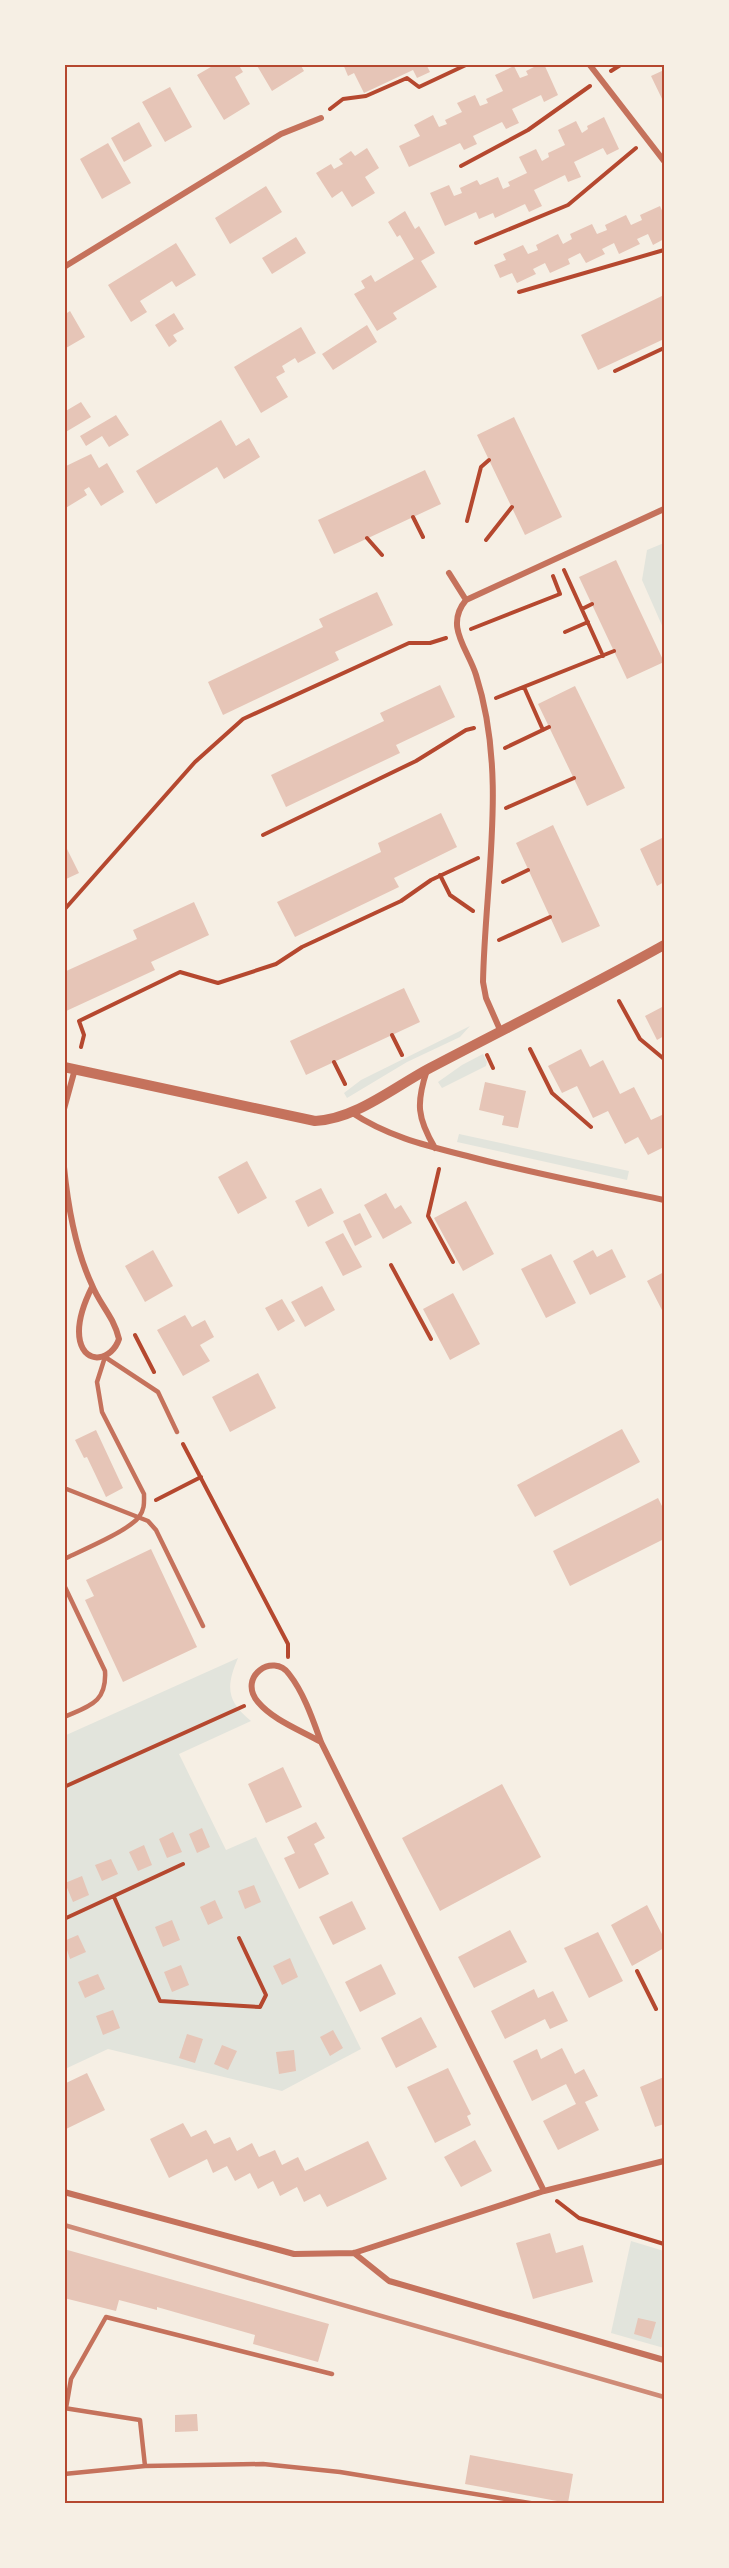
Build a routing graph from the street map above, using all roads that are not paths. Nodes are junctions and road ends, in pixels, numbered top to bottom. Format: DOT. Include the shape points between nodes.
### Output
graph roads {
  1 [pos="589,64"];
  2 [pos="321,117"];
  3 [pos="664,161"];
  4 [pos="64,267"];
  5 [pos="664,509"];
  6 [pos="449,573"];
  7 [pos="466,600"];
  8 [pos="664,945"];
  9 [pos="501,1032"];
  10 [pos="70,1068"];
  11 [pos="427,1069"];
  12 [pos="64,1108"];
  13 [pos="351,1112"];
  14 [pos="435,1148"];
  15 [pos="64,1167"];
  16 [pos="664,1200"];
  17 [pos="92,1287"];
  18 [pos="105,1358"];
  19 [pos="177,1432"];
  20 [pos="64,1488"];
  21 [pos="139,1517"];
  22 [pos="64,1559"];
  23 [pos="64,1585"];
  24 [pos="203,1626"];
  25 [pos="64,1717"];
  26 [pos="321,1742"];
  27 [pos="664,2161"];
  28 [pos="64,2192"];
  29 [pos="544,2192"];
  30 [pos="354,2253"];
  31 [pos="664,2360"];
  32 [pos="332,2374"];
  33 [pos="65,2408"];
  34 [pos="145,2466"];
  35 [pos="64,2474"];
  36 [pos="536,2504"];
  1 -- 3 [label="street"];
  2 -- 4 [label="street" via="281,134"];
  5 -- 7 [label="street"];
  6 -- 7 [label="street"];
  7 -- 9 [label="street" via="458,609 456,620 483,695 494,811 483,982"];
  8 -- 9 [label="street"];
  9 -- 11 [label="street"];
  10 -- 12 [label="street"];
  10 -- 13 [label="street" via="315,1120"];
  11 -- 13 [label="street"];
  11 -- 14 [label="street" via="419,1106 425,1131"];
  13 -- 14 [label="street" via="395,1137"];
  14 -- 16 [label="street"];
  15 -- 17 [label="street" via="74,1232"];
  17 -- 18 [label="street" via="119,1339 115,1350"];
  17 -- 18 [label="street" via="82,1308 79,1338 87,1353"];
  18 -- 19 [label="lane" via="158,1392"];
  18 -- 21 [label="lane" via="97,1382 102,1412 144,1494 145,1506"];
  20 -- 21 [label="lane"];
  21 -- 22 [label="lane"];
  21 -- 24 [label="lane" via="156,1530"];
  23 -- 25 [label="lane" via="105,1671 106,1685 92,1705"];
  26 -- 26 [label="street" via="288,1672 275,1666 264,1667 254,1676 251,1688 256,1700 269,1713"];
  26 -- 29 [label="street"];
  27 -- 29 [label="street"];
  28 -- 30 [label="street" via="294,2254"];
  29 -- 30 [label="street"];
  30 -- 31 [label="street" via="388,2280"];
  32 -- 33 [label="lane" via="106,2317 71,2379"];
  33 -- 34 [label="lane" via="140,2420"];
  34 -- 35 [label="lane"];
  34 -- 36 [label="lane" via="285,2466"];
}
